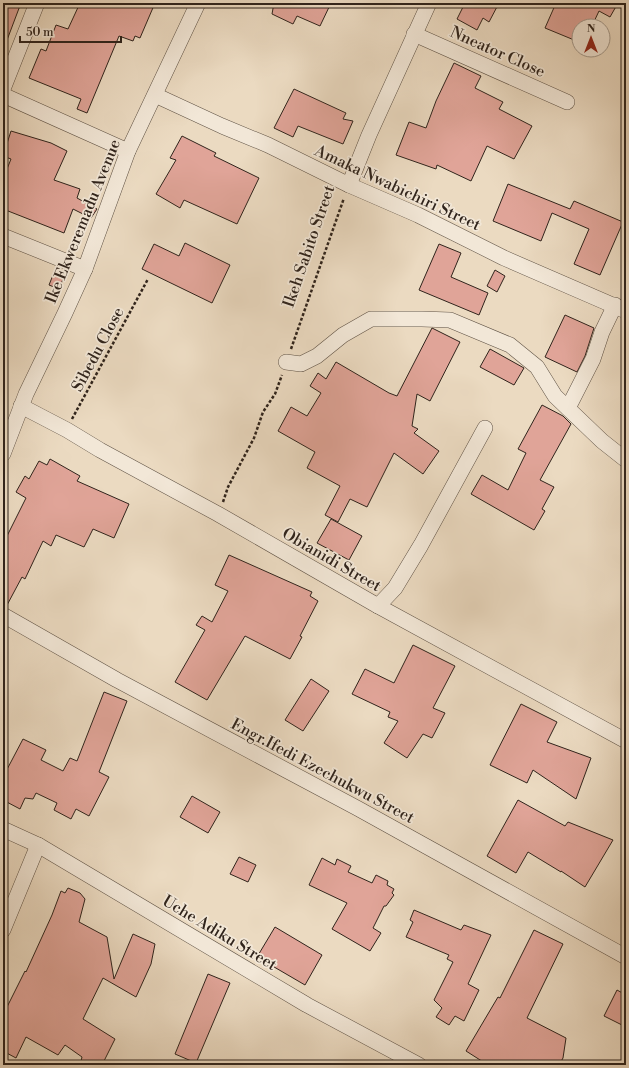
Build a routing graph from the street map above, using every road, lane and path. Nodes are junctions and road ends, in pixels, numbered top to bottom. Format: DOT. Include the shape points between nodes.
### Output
graph roads {
  1 [pos="37,3"];
  2 [pos="198,3"];
  3 [pos="429,3"];
  4 [pos="414,34"];
  5 [pos="3,89"];
  6 [pos="3,95"];
  7 [pos="155,95"];
  8 [pos="567,102"];
  9 [pos="128,151"];
  10 [pos="349,185"];
  11 [pos="3,236"];
  12 [pos="85,269"];
  13 [pos="148,279"];
  14 [pos="620,308"];
  15 [pos="286,362"];
  16 [pos="21,406"];
  17 [pos="568,408"];
  18 [pos="485,428"];
  19 [pos="66,430"];
  20 [pos="3,454"];
  21 [pos="626,460"];
  22 [pos="218,514"];
  23 [pos="378,606"];
  24 [pos="3,615"];
  25 [pos="626,741"];
  26 [pos="3,829"];
  27 [pos="38,845"];
  28 [pos="3,930"];
  29 [pos="626,957"];
  30 [pos="418,1065"];
  1 -- 5 [label="street"];
  2 -- 7 [label="street, Ike Ekweremadu Avenue"];
  3 -- 4 [label="street, Ikeh Sabito Street"];
  4 -- 8 [label="street, Nneator Close"];
  4 -- 10 [label="street, Ikeh Sabito Street"];
  6 -- 9 [label="street"];
  7 -- 9 [label="street, Ike Ekweremadu Avenue"];
  7 -- 10 [label="street, Amaka Nwabichiri Street" via="268,145"];
  9 -- 12 [label="street, Ike Ekweremadu Avenue"];
  10 -- 14 [label="street, Amaka Nwabichiri Street" via="418,214 504,258"];
  10 -- 15 [label="path, Ikeh Sabito Street"];
  11 -- 12 [label="street"];
  12 -- 16 [label="street, Ike Ekweremadu Avenue"];
  13 -- 19 [label="path, Sibedu Close"];
  14 -- 17 [label="street" via="602,332 593,359"];
  15 -- 17 [label="street" via="301,364 317,356 343,335 371,319 450,320 510,345 537,367 555,396"];
  15 -- 22 [label="path, Ikeh Sabito Street" via="275,394 263,412 254,438 228,488"];
  16 -- 19 [label="street, Obianidi Street"];
  16 -- 20 [label="street, Ike Ekweremadu Avenue"];
  17 -- 21 [label="street"];
  18 -- 23 [label="street" via="421,545 395,588"];
  19 -- 22 [label="street, Obianidi Street"];
  22 -- 23 [label="street, Obianidi Street"];
  23 -- 25 [label="street, Obianidi Street"];
  24 -- 29 [label="street, Engr.Ifedi Ezechukwu Street" via="117,680 357,808"];
  26 -- 27 [label="street, Uche Adiku Street"];
  27 -- 28 [label="street"];
  27 -- 30 [label="street, Uche Adiku Street" via="308,1005"];
}
